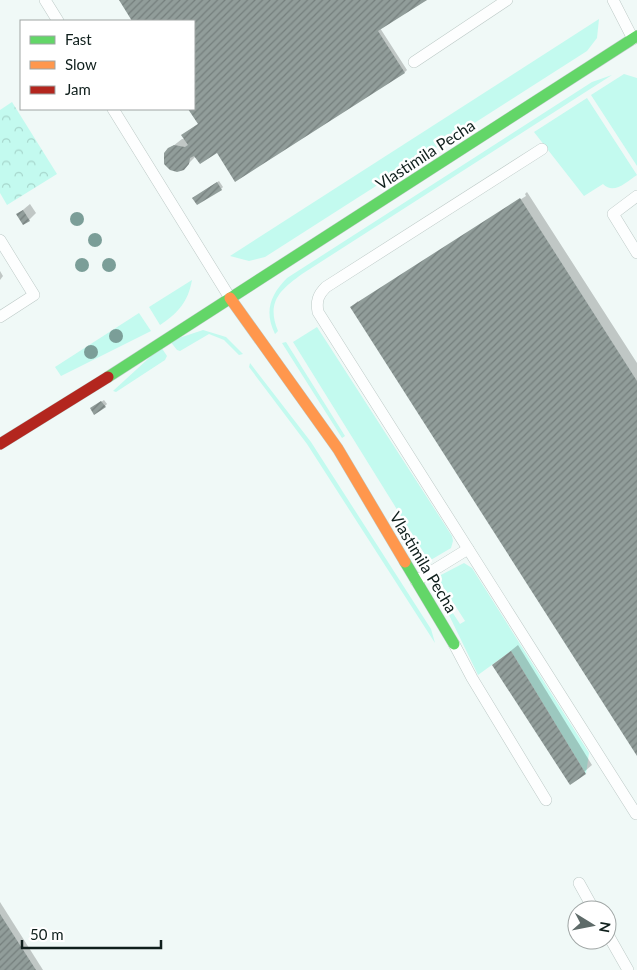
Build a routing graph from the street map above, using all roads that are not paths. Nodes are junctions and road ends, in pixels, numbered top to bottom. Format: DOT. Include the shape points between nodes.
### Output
graph roads {
  1 [pos="45,0"];
  2 [pos="507,0"];
  3 [pos="613,0"];
  4 [pos="57,20"];
  5 [pos="636,40"];
  6 [pos="414,62"];
  7 [pos="113,110"];
  8 [pos="542,149"];
  9 [pos="637,196"];
  10 [pos="0,240"];
  11 [pos="637,253"];
  12 [pos="230,298"];
  13 [pos="0,317"];
  14 [pos="0,444"];
  15 [pos="468,549"];
  16 [pos="416,581"];
  17 [pos="454,644"];
  18 [pos="546,800"];
  19 [pos="636,814"];
  20 [pos="579,883"];
  21 [pos="588,900"];
  22 [pos="617,950"];
  23 [pos="628,970"];
  1 -- 4 [label="lane"];
  2 -- 6 [label="lane"];
  3 -- 5 [label="lane"];
  5 -- 12 [label="street, Vlastimila Pecha"];
  7 -- 12 [label="lane"];
  8 -- 15 [label="lane" via="326,287 318,299 318,312"];
  9 -- 11 [label="lane" via="612,214"];
  10 -- 13 [label="lane" via="34,295"];
  12 -- 14 [label="street, Vlastimila Pecha"];
  12 -- 16 [label="street, Vlastimila Pecha" via="338,449"];
  15 -- 16 [label="lane"];
  15 -- 19 [label="lane"];
  16 -- 17 [label="street, Vlastimila Pecha"];
  17 -- 18 [label="lane"];
  20 -- 21 [label="lane"];
  22 -- 23 [label="lane"];
}
